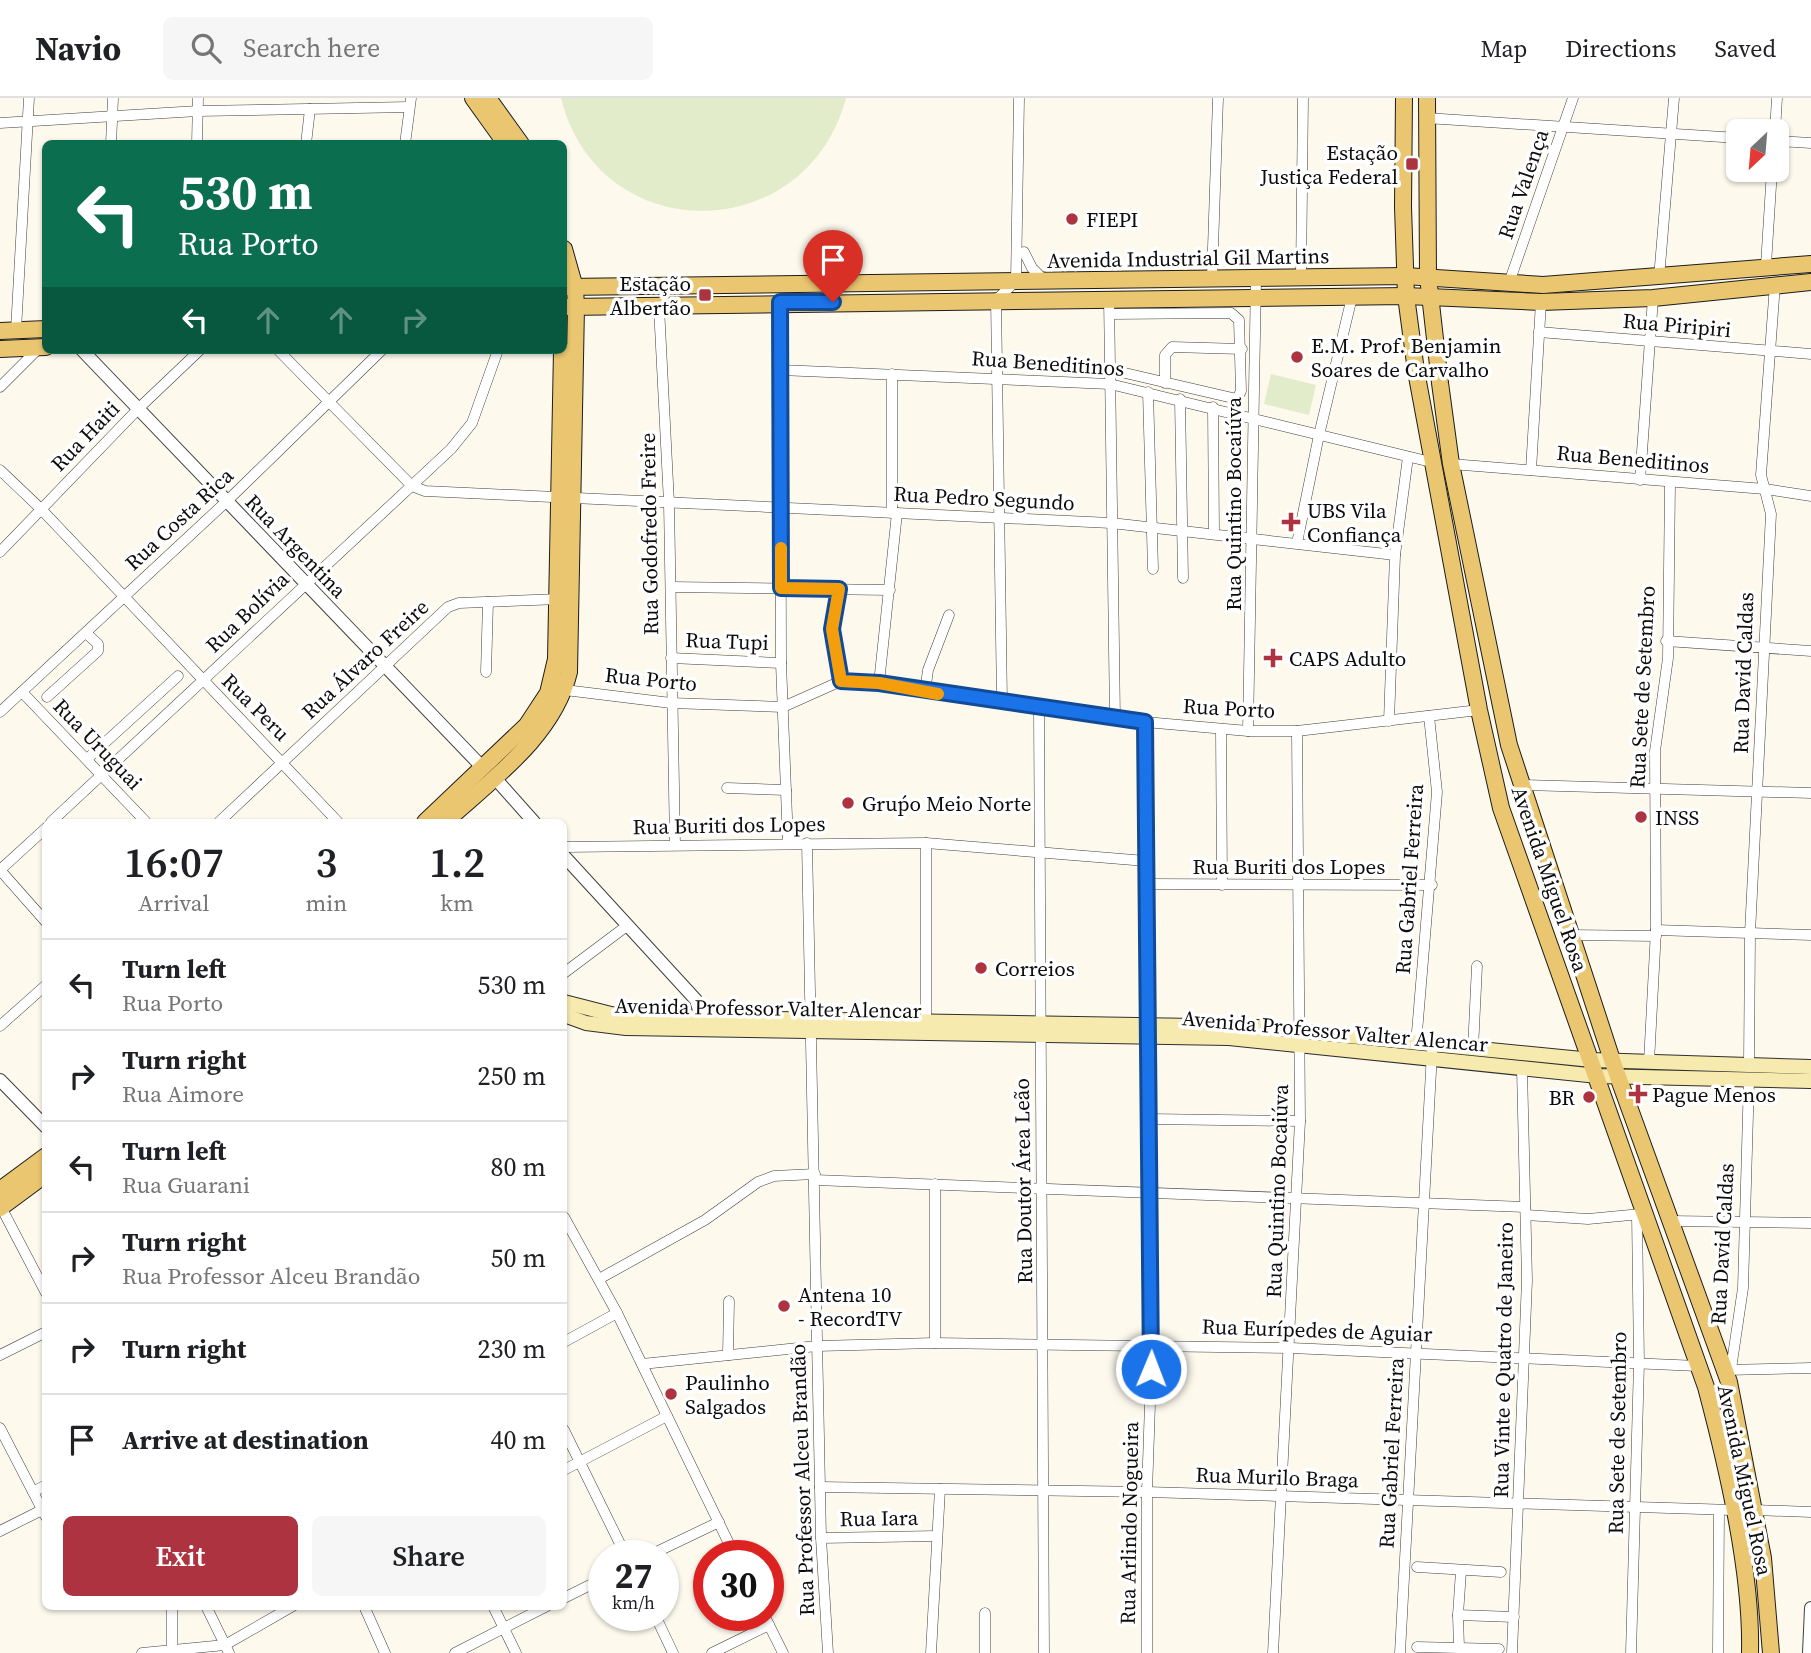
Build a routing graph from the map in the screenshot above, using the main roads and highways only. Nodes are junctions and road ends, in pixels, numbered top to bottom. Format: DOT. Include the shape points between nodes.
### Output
graph roads {
  1 [pos="473,98"];
  2 [pos="488,98"];
  3 [pos="1404,98"];
  4 [pos="1427,98"];
  5 [pos="503,140"];
  6 [pos="518,140"];
  7 [pos="1811,264"];
  8 [pos="1737,269"];
  9 [pos="1405,276"];
  10 [pos="1429,277"];
  11 [pos="1811,282"];
  12 [pos="569,287"];
  13 [pos="1740,287"];
  14 [pos="1406,296"];
  15 [pos="1430,296"];
  16 [pos="570,307"];
  17 [pos="42,329"];
  18 [pos="8,331"];
  19 [pos="42,347"];
  20 [pos="0,349"];
  21 [pos="562,354"];
  22 [pos="564,499"];
  23 [pos="563,599"];
  24 [pos="489,772"];
  25 [pos="429,819"];
  26 [pos="448,819"];
  27 [pos="567,1003"];
  28 [pos="567,1016"];
  29 [pos="704,1023"];
  30 [pos="810,1025"];
  31 [pos="1039,1028"];
  32 [pos="1300,1038"];
  33 [pos="1432,1052"];
  34 [pos="1592,1060"];
  35 [pos="1612,1060"];
  36 [pos="1811,1067"];
  37 [pos="1749,1072"];
  38 [pos="1598,1076"];
  39 [pos="1619,1076"];
  40 [pos="1811,1081"];
  41 [pos="42,1159"];
  42 [pos="42,1177"];
  43 [pos="0,1190"];
  44 [pos="0,1208"];
  45 [pos="1750,1653"];
  46 [pos="1771,1653"];
  1 -- 5 [label="main road"];
  2 -- 6 [label="main road"];
  3 -- 9 [label="main road, Avenida Miguel Rosa"];
  4 -- 10 [label="main road, Avenida Miguel Rosa"];
  7 -- 8 [label="main road, Avenida Industrial Gil Martins"];
  8 -- 10 [label="main road, Avenida Industrial Gil Martins" via="1543,285"];
  8 -- 13 [label="main road"];
  9 -- 10 [label="main road, Avenida Industrial Gil Martins"];
  9 -- 12 [label="main road, Avenida Industrial Gil Martins"];
  9 -- 14 [label="main road, Avenida Miguel Rosa"];
  10 -- 15 [label="main road, Avenida Miguel Rosa"];
  11 -- 13 [label="main road, Avenida Industrial Gil Martins"];
  12 -- 16 [label="main road"];
  13 -- 15 [label="main road, Avenida Industrial Gil Martins" via="1653,298 1541,302"];
  14 -- 15 [label="main road, Avenida Industrial Gil Martins"];
  14 -- 16 [label="main road, Avenida Industrial Gil Martins" via="1255,297 1109,306 996,300"];
  14 -- 34 [label="main road, Avenida Miguel Rosa" via="1431,462 1502,808"];
  15 -- 35 [label="main road, Avenida Miguel Rosa" via="1451,464 1509,745"];
  16 -- 22 [label="main road"];
  17 -- 18 [label="main road"];
  19 -- 20 [label="main road"];
  21 -- 22 [label="main road"];
  22 -- 23 [label="main road"];
  23 -- 24 [label="main road" via="548,693"];
  23 -- 24 [label="main road" via="572,646 565,690 538,733"];
  24 -- 25 [label="main road"];
  24 -- 26 [label="main road"];
  27 -- 29 [label="main road, Avenida Professor Valter Alencar" via="611,1014"];
  28 -- 29 [label="main road, Avenida Professor Valter Alencar" via="605,1026"];
  29 -- 30 [label="main road, Avenida Professor Valter Alencar"];
  30 -- 31 [label="main road, Avenida Professor Valter Alencar"];
  30 -- 31 [label="main road, Avenida Professor Valter Alencar" via="926,1021"];
  31 -- 32 [label="main road, Avenida Professor Valter Alencar"];
  32 -- 33 [label="main road, Avenida Professor Valter Alencar"];
  32 -- 33 [label="main road, Avenida Professor Valter Alencar" via="1416,1044"];
  33 -- 34 [label="main road, Avenida Professor Valter Alencar" via="1473,1049"];
  33 -- 38 [label="main road, Avenida Professor Valter Alencar" via="1522,1069"];
  34 -- 35 [label="main road, Avenida Professor Valter Alencar"];
  34 -- 38 [label="main road, Avenida Miguel Rosa"];
  35 -- 37 [label="main road, Avenida Professor Valter Alencar"];
  35 -- 39 [label="main road, Avenida Miguel Rosa"];
  36 -- 37 [label="main road, Avenida Professor Valter Alencar"];
  37 -- 39 [label="main road, Avenida Professor Valter Alencar"];
  37 -- 40 [label="main road, Avenida Professor Valter Alencar"];
  38 -- 39 [label="main road, Avenida Professor Valter Alencar"];
  38 -- 45 [label="main road, Avenida Miguel Rosa" via="1718,1433 1726,1510 1748,1603"];
  39 -- 46 [label="main road, Avenida Miguel Rosa" via="1728,1370 1769,1601"];
  41 -- 43 [label="main road"];
  42 -- 44 [label="main road"];
}
